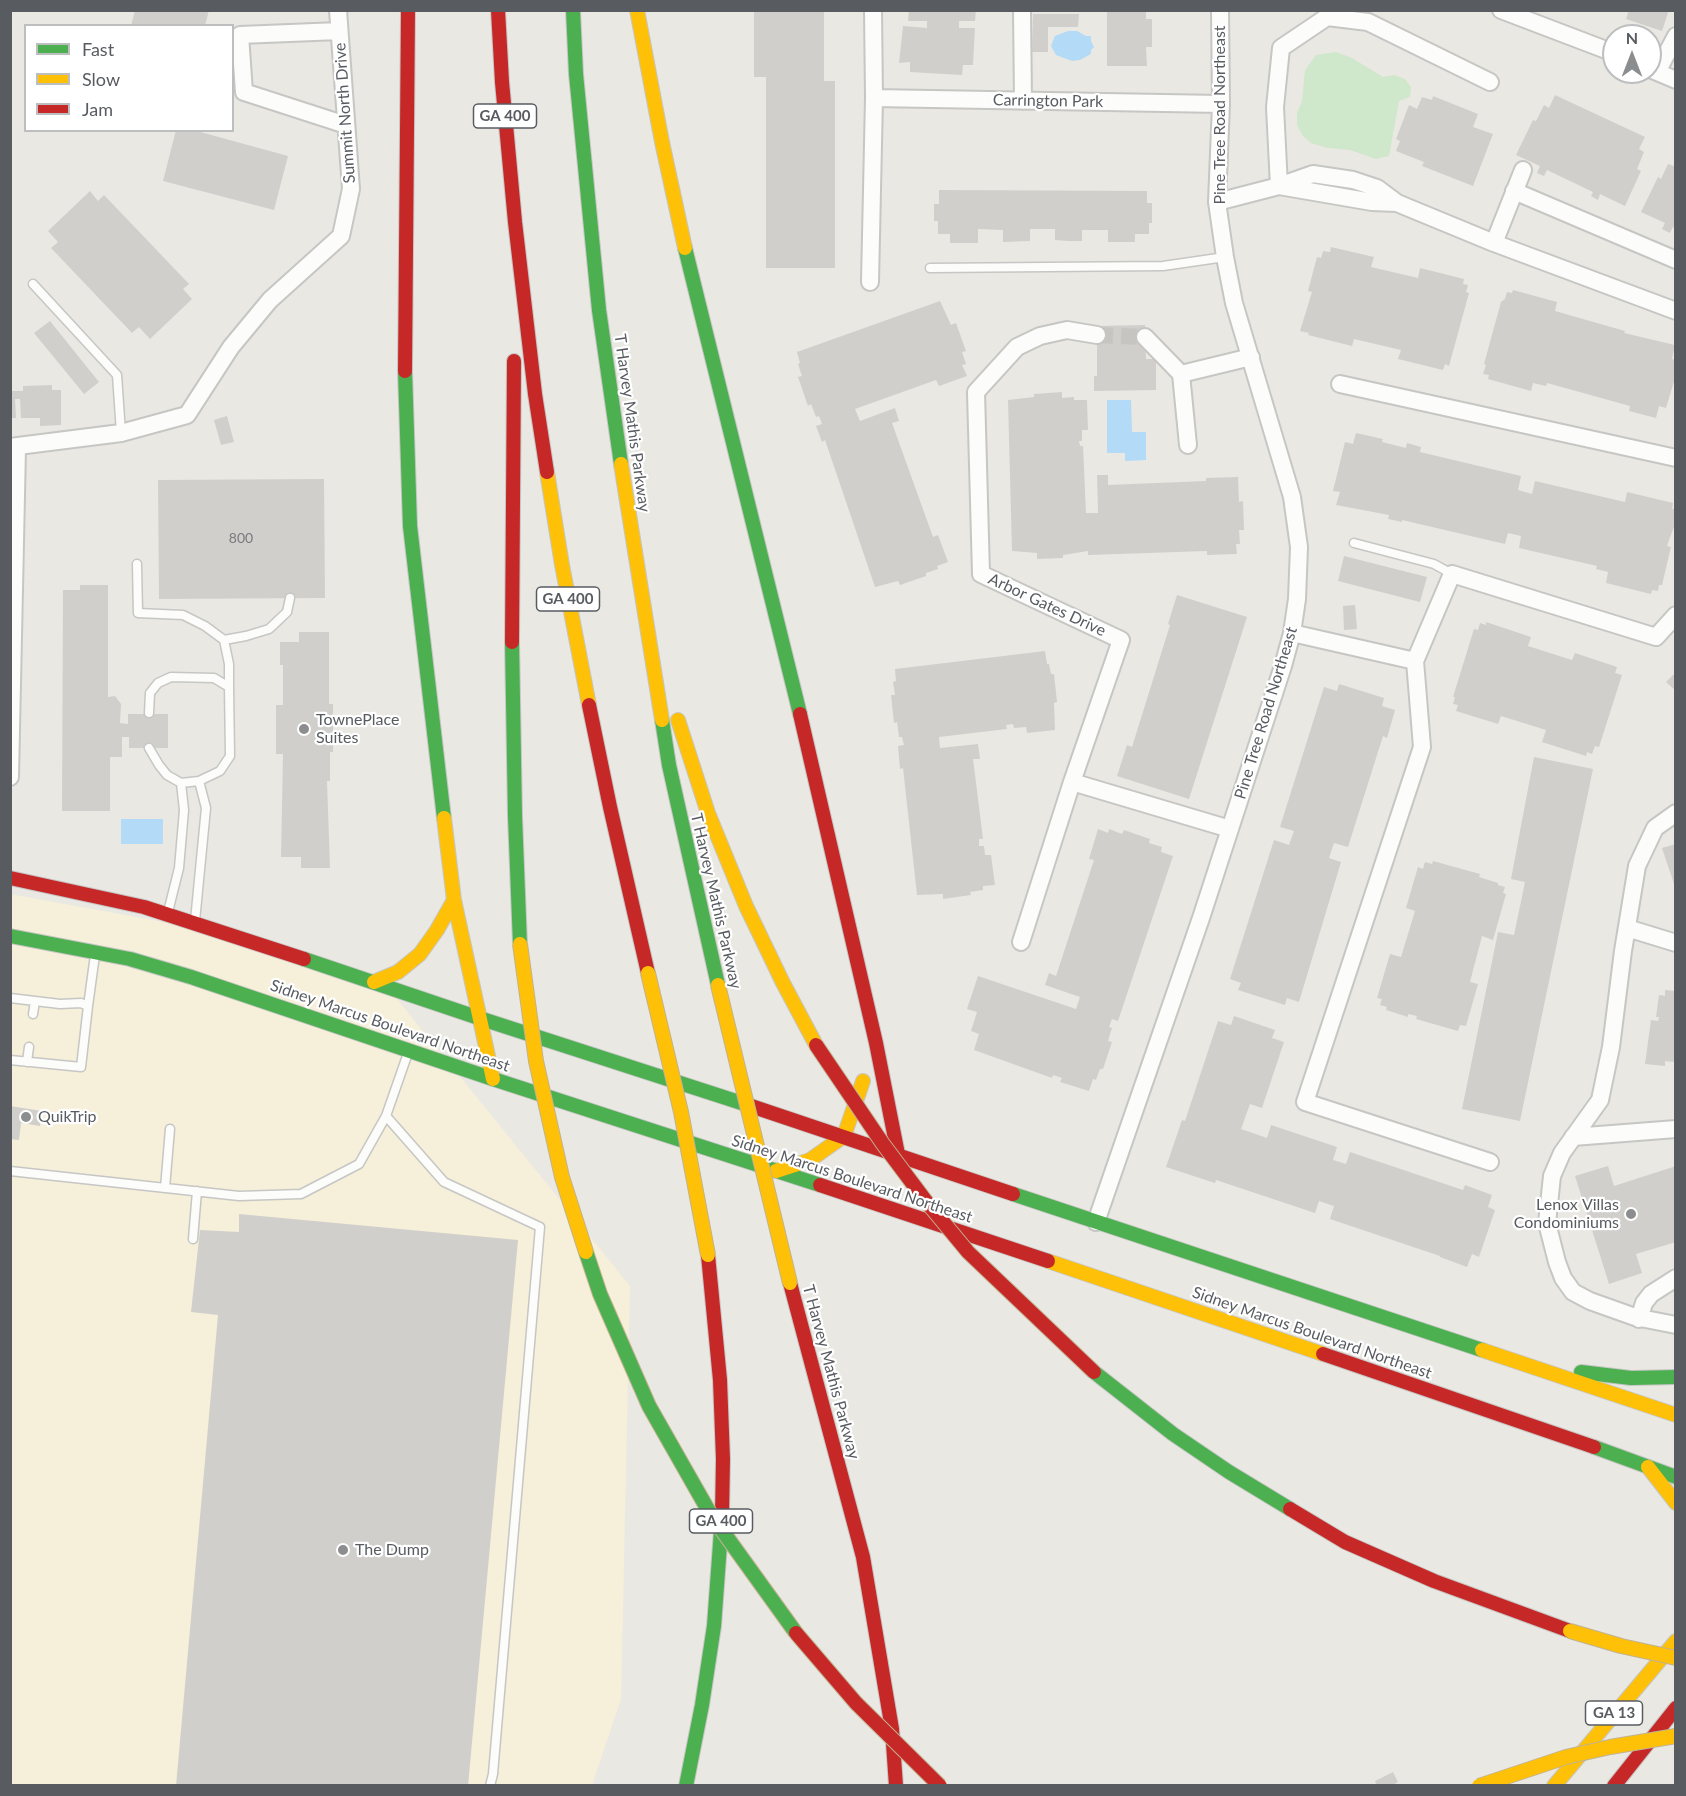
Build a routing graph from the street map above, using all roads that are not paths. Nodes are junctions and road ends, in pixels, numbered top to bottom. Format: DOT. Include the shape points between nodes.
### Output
graph roads {
  1 [pos="338,10"];
  2 [pos="408,10"];
  3 [pos="498,10"];
  4 [pos="573,10"];
  5 [pos="637,10"];
  6 [pos="873,10"];
  7 [pos="1022,10"];
  8 [pos="1220,10"];
  9 [pos="1501,10"];
  10 [pos="339,31"];
  11 [pos="1676,36"];
  12 [pos="1602,49"];
  13 [pos="1662,57"];
  14 [pos="1662,74"];
  15 [pos="1676,80"];
  16 [pos="1491,82"];
  17 [pos="874,98"];
  18 [pos="1023,101"];
  19 [pos="1221,104"];
  20 [pos="346,125"];
  21 [pos="1523,170"];
  22 [pos="1353,180"];
  23 [pos="1279,186"];
  24 [pos="1514,191"];
  25 [pos="1347,197"];
  26 [pos="1217,202"];
  27 [pos="1397,203"];
  28 [pos="515,222"];
  29 [pos="1494,243"];
  30 [pos="1225,257"];
  31 [pos="1676,260"];
  32 [pos="930,268"];
  33 [pos="870,282"];
  34 [pos="33,284"];
  35 [pos="1676,311"];
  36 [pos="1097,335"];
  37 [pos="1145,338"];
  38 [pos="1251,357"];
  39 [pos="1181,374"];
  40 [pos="1340,384"];
  41 [pos="121,433"];
  42 [pos="1188,445"];
  43 [pos="14,448"];
  44 [pos="1676,458"];
  45 [pos="1354,543"];
  46 [pos="137,564"];
  47 [pos="1452,574"];
  48 [pos="290,598"];
  49 [pos="642,598"];
  50 [pos="1676,615"];
  51 [pos="1292,633"];
  52 [pos="224,640"];
  53 [pos="1415,661"];
  54 [pos="230,687"];
  55 [pos="149,713"];
  56 [pos="149,748"];
  57 [pos="10,777"];
  58 [pos="199,782"];
  59 [pos="1072,782"];
  60 [pos="182,783"];
  61 [pos="1676,813"];
  62 [pos="1230,830"];
  63 [pos="10,878"];
  64 [pos="454,900"];
  65 [pos="168,914"];
  66 [pos="195,922"];
  67 [pos="1627,928"];
  68 [pos="10,936"];
  69 [pos="1021,942"];
  70 [pos="1676,942"];
  71 [pos="96,951"];
  72 [pos="374,982"];
  73 [pos="11,998"];
  74 [pos="35,1001"];
  75 [pos="88,1006"];
  76 [pos="33,1014"];
  77 [pos="479,1018"];
  78 [pos="876,1043"];
  79 [pos="29,1047"];
  80 [pos="409,1050"];
  81 [pos="10,1060"];
  82 [pos="27,1062"];
  83 [pos="493,1079"];
  84 [pos="386,1116"];
  85 [pos="170,1129"];
  86 [pos="1676,1129"];
  87 [pos="844,1136"];
  88 [pos="1573,1137"];
  89 [pos="898,1154"];
  90 [pos="1491,1162"];
  91 [pos="10,1171"];
  92 [pos="776,1171"];
  93 [pos="165,1188"];
  94 [pos="197,1191"];
  95 [pos="1096,1222"];
  96 [pos="193,1239"];
  97 [pos="1676,1278"];
  98 [pos="1639,1319"];
  99 [pos="1676,1325"];
  100 [pos="1524,1366"];
  101 [pos="1676,1377"];
  102 [pos="1676,1415"];
  103 [pos="1648,1467"];
  104 [pos="1676,1477"];
  105 [pos="1676,1503"];
  106 [pos="1676,1641"];
  107 [pos="1676,1658"];
  108 [pos="1676,1708"];
  109 [pos="1676,1736"];
  110 [pos="490,1785"];
  111 [pos="686,1785"];
  112 [pos="896,1785"];
  113 [pos="940,1785"];
  114 [pos="1479,1785"];
  115 [pos="1554,1785"];
  116 [pos="1614,1785"];
  1 -- 10 [label="street, Summit North Drive"];
  2 -- 64 [label="main road" via="408,498"];
  3 -- 28 [label="main road, GA 400"];
  4 -- 49 [label="main road, T Harvey Mathis Parkway" via="599,310"];
  5 -- 78 [label="main road" via="692,279 810,753"];
  6 -- 17 [label="street"];
  7 -- 18 [label="street"];
  8 -- 19 [label="street, Pine Tree Road Northeast"];
  9 -- 12 [label="street"];
  10 -- 20 [label="street, Summit North Drive"];
  10 -- 20 [label="street" via="240,35 244,92"];
  11 -- 13 [label="street"];
  14 -- 15 [label="street"];
  16 -- 23 [label="street" via="1368,22 1327,16 1281,48 1275,107"];
  17 -- 18 [label="street, Carrington Park"];
  17 -- 33 [label="street"];
  18 -- 19 [label="street, Carrington Park"];
  19 -- 26 [label="street, Pine Tree Road Northeast"];
  20 -- 41 [label="street, Summit North Drive" via="351,189 341,236 264,308 231,347 187,415"];
  21 -- 24 [label="street"];
  22 -- 23 [label="street" via="1313,174"];
  22 -- 25 [label="street"];
  22 -- 27 [label="street" via="1377,188"];
  23 -- 25 [label="street"];
  23 -- 26 [label="street"];
  24 -- 29 [label="street"];
  24 -- 31 [label="street"];
  25 -- 27 [label="street"];
  26 -- 30 [label="street, Pine Tree Road Northeast"];
  27 -- 29 [label="street"];
  28 -- 111 [label="main road, GA 400, bridge" via="535,394 562,565 610,807 681,1112 708,1255 720,1380 721,1542 714,1626"];
  28 -- 113 [label="main road, bridge" via="512,687 520,944 536,1061 562,1177 600,1294 649,1406 711,1515 786,1621 856,1703"];
  29 -- 35 [label="street"];
  30 -- 32 [label="lane" via="1163,266"];
  30 -- 38 [label="street, Pine Tree Road Northeast"];
  34 -- 41 [label="lane" via="117,375"];
  36 -- 59 [label="street, Arbor Gates Drive" via="1067,330 1040,336 1017,347 976,392 981,574 1121,640"];
  37 -- 39 [label="street"];
  38 -- 39 [label="street"];
  38 -- 51 [label="street, Pine Tree Road Northeast" via="1292,496 1299,548"];
  39 -- 42 [label="street"];
  40 -- 44 [label="street"];
  41 -- 43 [label="street, Summit North Drive"];
  43 -- 57 [label="street, Summit North Drive"];
  45 -- 47 [label="lane" via="1434,564"];
  46 -- 52 [label="lane" via="138,613 183,615"];
  47 -- 50 [label="street" via="1656,637"];
  47 -- 53 [label="street"];
  48 -- 52 [label="lane" via="287,612 269,629"];
  49 -- 107 [label="main road, bridge" via="708,813 783,983 816,1045 883,1144 968,1252 1094,1372 1191,1447 1345,1542 1434,1581 1570,1631"];
  49 -- 112 [label="main road, T Harvey Mathis Parkway, bridge" via="669,765 718,984 790,1283 863,1557 888,1706"];
  51 -- 53 [label="street"];
  51 -- 62 [label="street, Pine Tree Road Northeast"];
  52 -- 54 [label="lane"];
  53 -- 90 [label="street" via="1422,747 1305,1102"];
  54 -- 55 [label="lane" via="214,678 171,677 158,683 150,693"];
  54 -- 58 [label="lane" via="230,756 220,771"];
  56 -- 60 [label="lane" via="168,775"];
  58 -- 60 [label="lane"];
  58 -- 66 [label="lane" via="206,808"];
  59 -- 62 [label="street"];
  59 -- 69 [label="street, Arbor Gates Drive"];
  60 -- 65 [label="lane" via="179,868"];
  61 -- 67 [label="street" via="1655,828 1636,866"];
  62 -- 95 [label="street, Pine Tree Road Northeast"];
  63 -- 65 [label="main road"];
  64 -- 72 [label="main road" via="420,954 398,972"];
  64 -- 77 [label="main road"];
  65 -- 66 [label="main road"];
  66 -- 72 [label="main road"];
  67 -- 70 [label="street"];
  67 -- 88 [label="street" via="1600,1100"];
  68 -- 71 [label="main road, Sidney Marcus Boulevard Northeast"];
  71 -- 75 [label="lane"];
  71 -- 80 [label="main road, Sidney Marcus Boulevard Northeast" via="191,977"];
  72 -- 77 [label="main road"];
  73 -- 74 [label="lane"];
  74 -- 75 [label="lane"];
  74 -- 76 [label="lane"];
  75 -- 82 [label="lane" via="81,1067"];
  77 -- 83 [label="main road"];
  77 -- 87 [label="main road"];
  78 -- 87 [label="main road"];
  78 -- 89 [label="main road"];
  79 -- 82 [label="lane"];
  80 -- 83 [label="main road, Sidney Marcus Boulevard Northeast"];
  80 -- 84 [label="lane"];
  81 -- 82 [label="lane"];
  83 -- 92 [label="main road, Sidney Marcus Boulevard Northeast"];
  84 -- 94 [label="lane" via="359,1164 300,1194 239,1196"];
  84 -- 110 [label="lane" via="444,1182 540,1227"];
  85 -- 93 [label="lane"];
  86 -- 88 [label="street"];
  87 -- 89 [label="main road"];
  87 -- 92 [label="main road" via="810,1160"];
  88 -- 98 [label="street" via="1552,1176 1547,1223 1557,1262 1573,1292"];
  89 -- 95 [label="main road"];
  91 -- 93 [label="lane"];
  92 -- 103 [label="main road, Sidney Marcus Boulevard Northeast"];
  93 -- 94 [label="lane"];
  94 -- 96 [label="lane"];
  95 -- 100 [label="main road"];
  97 -- 98 [label="street" via="1651,1294"];
  98 -- 99 [label="street"];
  100 -- 101 [label="main road" via="1631,1378"];
  100 -- 102 [label="main road"];
  103 -- 104 [label="main road, Sidney Marcus Boulevard Northeast"];
  103 -- 105 [label="main road"];
  106 -- 115 [label="main road, GA 13"];
  108 -- 116 [label="main road, GA 13"];
  109 -- 114 [label="main road, bridge" via="1566,1757"];
}
